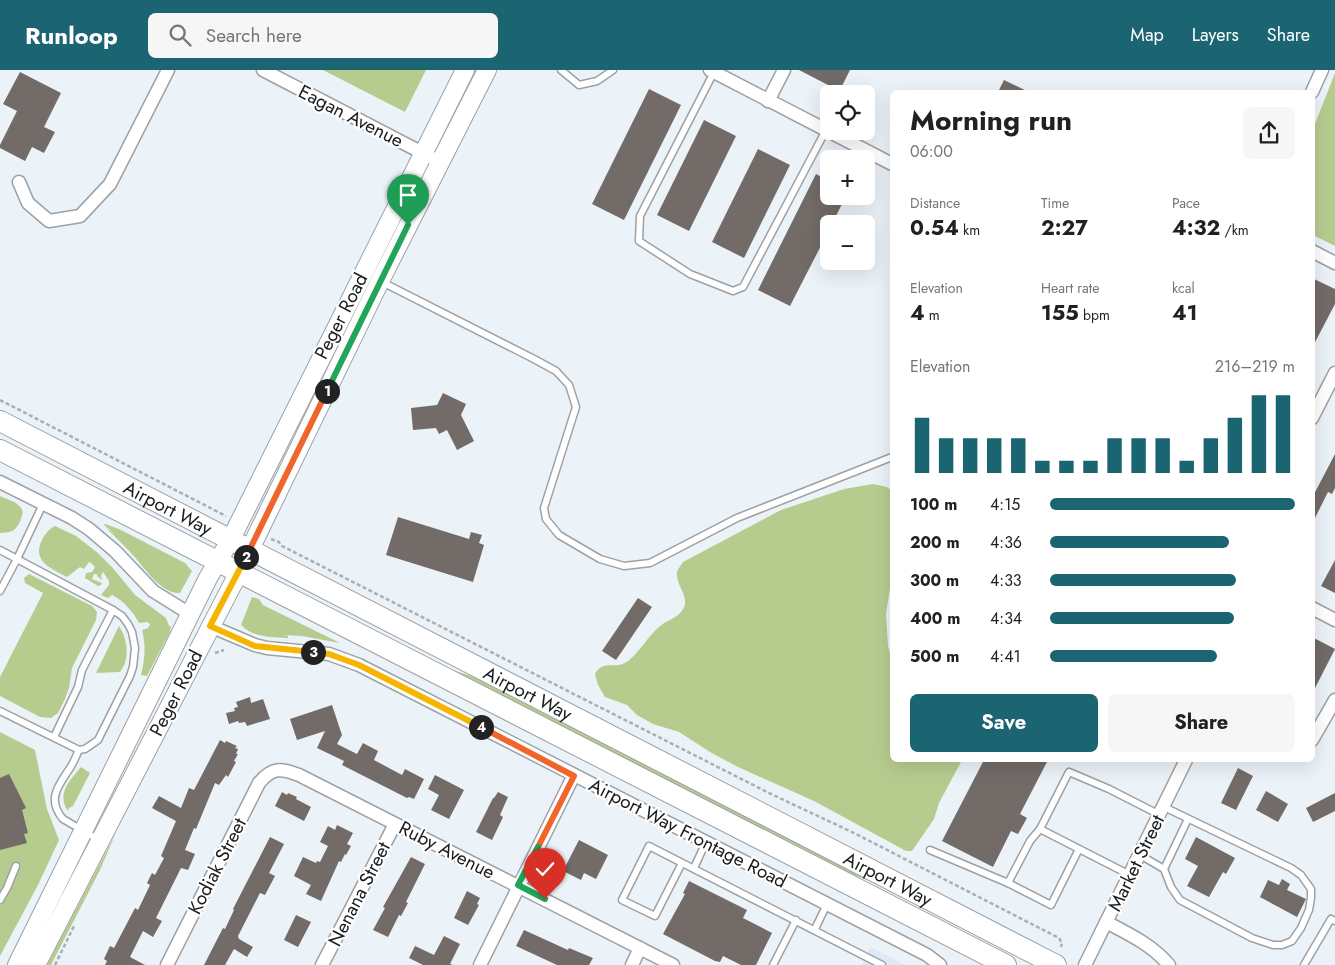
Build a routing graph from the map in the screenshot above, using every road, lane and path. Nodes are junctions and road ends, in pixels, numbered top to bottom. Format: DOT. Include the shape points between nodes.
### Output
graph roads {
  1 [pos="168,70"];
  2 [pos="263,70"];
  3 [pos="465,70"];
  4 [pos="487,70"];
  5 [pos="561,70"];
  6 [pos="613,70"];
  7 [pos="784,70"];
  8 [pos="1322,70"];
  9 [pos="712,71"];
  10 [pos="1313,90"];
  11 [pos="768,101"];
  12 [pos="820,127"];
  13 [pos="821,140"];
  14 [pos="845,140"];
  15 [pos="423,153"];
  16 [pos="440,162"];
  17 [pos="890,163"];
  18 [pos="20,182"];
  19 [pos="1315,253"];
  20 [pos="1335,263"];
  21 [pos="380,281"];
  22 [pos="1335,373"];
  23 [pos="0,400"];
  24 [pos="1315,412"];
  25 [pos="0,421"];
  26 [pos="0,450"];
  27 [pos="890,458"];
  28 [pos="0,482"];
  29 [pos="43,504"];
  30 [pos="234,531"];
  31 [pos="254,541"];
  32 [pos="0,550"];
  33 [pos="17,559"];
  34 [pos="217,561"];
  35 [pos="239,572"];
  36 [pos="0,591"];
  37 [pos="112,610"];
  38 [pos="1315,610"];
  39 [pos="190,614"];
  40 [pos="1335,620"];
  41 [pos="210,626"];
  42 [pos="1335,700"];
  43 [pos="0,711"];
  44 [pos="1315,735"];
  45 [pos="54,737"];
  46 [pos="79,750"];
  47 [pos="1185,762"];
  48 [pos="273,771"];
  49 [pos="574,776"];
  50 [pos="1162,811"];
  51 [pos="1188,819"];
  52 [pos="395,824"];
  53 [pos="1040,829"];
  54 [pos="82,831"];
  55 [pos="99,840"];
  56 [pos="706,842"];
  57 [pos="1079,849"];
  58 [pos="930,850"];
  59 [pos="1140,855"];
  60 [pos="682,863"];
  61 [pos="16,866"];
  62 [pos="694,868"];
  63 [pos="1164,869"];
  64 [pos="1130,875"];
  65 [pos="1008,884"];
  66 [pos="518,885"];
  67 [pos="0,900"];
  68 [pos="827,904"];
  69 [pos="1335,911"];
  70 [pos="796,920"];
  71 [pos="1333,920"];
  72 [pos="1106,922"];
  73 [pos="814,929"];
  74 [pos="640,948"];
  75 [pos="1058,956"];
  76 [pos="18,965"];
  77 [pos="36,965"];
  78 [pos="167,965"];
  79 [pos="322,965"];
  80 [pos="480,965"];
  81 [pos="632,965"];
  82 [pos="673,965"];
  83 [pos="773,965"];
  84 [pos="882,965"];
  85 [pos="940,965"];
  86 [pos="1006,965"];
  87 [pos="1085,965"];
  88 [pos="1169,965"];
  89 [pos="1304,965"];
  1 -- 18 [label="street" via="110,184 80,216 49,221 28,203"];
  2 -- 15 [label="street, Eagan Avenue"];
  3 -- 15 [label="main road, Peger Road"];
  4 -- 16 [label="main road, Peger Road"];
  5 -- 6 [label="lane" via="579,85 597,81"];
  7 -- 11 [label="street"];
  8 -- 10 [label="street"];
  9 -- 11 [label="street"];
  9 -- 13 [label="lane" via="640,216 638,241 690,274 733,290 743,287"];
  11 -- 12 [label="street"];
  14 -- 17 [label="street"];
  15 -- 16 [label="street, Eagan Avenue"];
  15 -- 30 [label="main road, Peger Road"];
  16 -- 21 [label="main road, Peger Road"];
  19 -- 20 [label="street"];
  21 -- 27 [label="lane" via="534,358 556,371 569,385 576,407 544,508 546,519 559,535 600,559 624,566 650,563 737,518"];
  21 -- 31 [label="main road, Peger Road"];
  22 -- 24 [label="street"];
  23 -- 30 [label="path" via="216,510"];
  25 -- 30 [label="main road, Airport Way"];
  26 -- 34 [label="main road, Airport Way"];
  28 -- 29 [label="street"];
  29 -- 33 [label="lane"];
  29 -- 39 [label="street" via="89,530 115,551 153,591"];
  30 -- 31 [label="main road, Airport Way"];
  30 -- 34 [label="main road, Peger Road"];
  31 -- 35 [label="main road, Peger Road"];
  31 -- 75 [label="main road, Airport Way"];
  31 -- 75 [label="path" via="856,834 1058,938 1062,943"];
  32 -- 33 [label="lane"];
  33 -- 36 [label="lane"];
  33 -- 37 [label="lane"];
  34 -- 35 [label="main road, Airport Way"];
  34 -- 39 [label="main road, Peger Road"];
  35 -- 41 [label="main road, Peger Road"];
  35 -- 86 [label="main road, Airport Way"];
  37 -- 45 [label="lane"];
  37 -- 46 [label="lane" via="122,616 132,632 136,648 133,667 98,740"];
  38 -- 40 [label="street"];
  39 -- 54 [label="main road, Peger Road"];
  41 -- 49 [label="street, Airport Way Frontage Road" via="255,646 329,654 346,659"];
  41 -- 55 [label="main road, Peger Road"];
  42 -- 44 [label="street"];
  43 -- 45 [label="lane"];
  45 -- 46 [label="lane"];
  46 -- 54 [label="lane" via="55,796 60,815"];
  47 -- 50 [label="street, Market Street"];
  48 -- 52 [label="street, Ruby Avenue" via="299,775"];
  48 -- 78 [label="street, Kodiak Street" via="256,789"];
  49 -- 56 [label="street, Airport Way Frontage Road"];
  49 -- 66 [label="street"];
  50 -- 51 [label="lane"];
  50 -- 53 [label="lane" via="1069,772"];
  50 -- 59 [label="street, Market Street"];
  51 -- 63 [label="lane"];
  51 -- 63 [label="lane" via="1301,875 1311,889 1309,910 1301,928 1292,941 1282,945 1252,938 1180,900"];
  52 -- 66 [label="street, Ruby Avenue"];
  52 -- 79 [label="street, Nenana Street"];
  53 -- 57 [label="lane"];
  53 -- 65 [label="lane"];
  54 -- 55 [label="lane"];
  54 -- 76 [label="main road, Peger Road"];
  55 -- 77 [label="main road, Peger Road"];
  56 -- 62 [label="lane"];
  56 -- 68 [label="street, Airport Way Frontage Road"];
  57 -- 64 [label="lane"];
  57 -- 65 [label="lane" via="1051,905"];
  58 -- 65 [label="lane"];
  59 -- 63 [label="lane"];
  59 -- 64 [label="street, Market Street"];
  60 -- 60 [label="lane" via="648,846 622,900 655,916"];
  60 -- 62 [label="lane"];
  61 -- 67 [label="lane"];
  62 -- 70 [label="lane"];
  64 -- 72 [label="street, Market Street"];
  66 -- 74 [label="street, Ruby Avenue"];
  66 -- 80 [label="street"];
  68 -- 73 [label="lane"];
  68 -- 85 [label="street, Airport Way Frontage Road" via="927,955"];
  69 -- 71 [label="lane"];
  70 -- 73 [label="lane"];
  70 -- 83 [label="lane"];
  71 -- 89 [label="lane"];
  72 -- 87 [label="street, Market Street"];
  72 -- 88 [label="street" via="1150,946"];
  73 -- 84 [label="lane"];
  74 -- 81 [label="street"];
  74 -- 82 [label="street, Ruby Avenue"];
}
